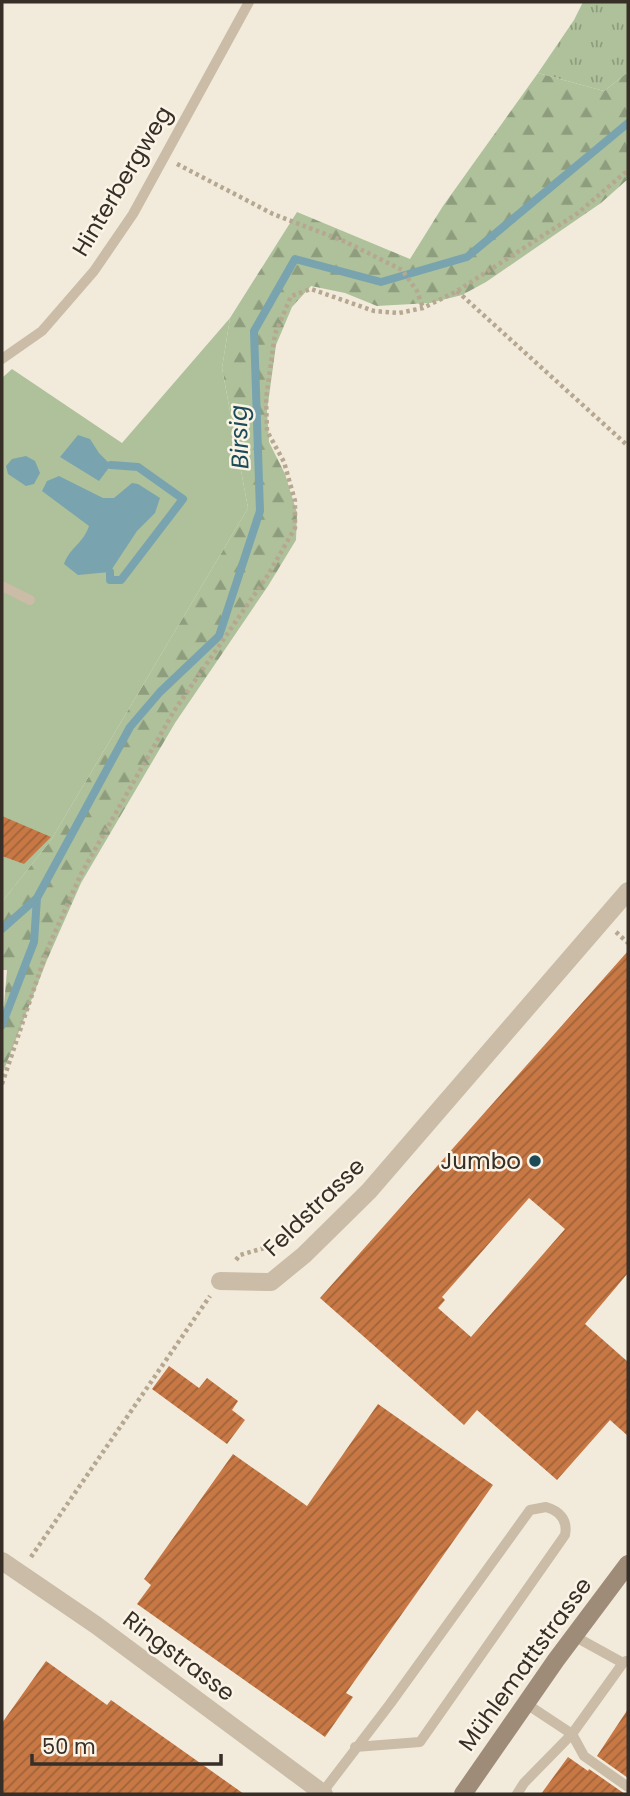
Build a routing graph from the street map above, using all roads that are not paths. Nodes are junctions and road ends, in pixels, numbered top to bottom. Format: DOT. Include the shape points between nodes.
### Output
graph roads {
  1 [pos="250,2"];
  2 [pos="2,359"];
  3 [pos="2,586"];
  4 [pos="30,600"];
  5 [pos="626,899"];
  6 [pos="220,1281"];
  7 [pos="2,1561"];
  8 [pos="628,1564"];
  9 [pos="574,1636"];
  10 [pos="626,1661"];
  11 [pos="525,1703"];
  12 [pos="572,1734"];
  13 [pos="355,1747"];
  14 [pos="628,1787"];
  15 [pos="323,1793"];
  16 [pos="463,1794"];
  17 [pos="517,1794"];
  1 -- 2 [label="lane, Hinterbergweg" via="133,214 94,271 42,331"];
  3 -- 4 [label="lane"];
  5 -- 6 [label="street, Feldstrasse" via="369,1192 304,1255 271,1282"];
  7 -- 15 [label="street, Ringstrasse"];
  8 -- 9 [label="main road, Mühlemattstrasse"];
  9 -- 10 [label="lane"];
  9 -- 11 [label="main road, Mühlemattstrasse"];
  10 -- 12 [label="lane"];
  11 -- 12 [label="lane"];
  11 -- 16 [label="main road, Mühlemattstrasse"];
  12 -- 14 [label="lane" via="584,1756"];
  12 -- 17 [label="lane"];
  13 -- 13 [label="lane" via="530,1510 546,1507 562,1515 565,1535 420,1742"];
  13 -- 15 [label="lane"];
}
